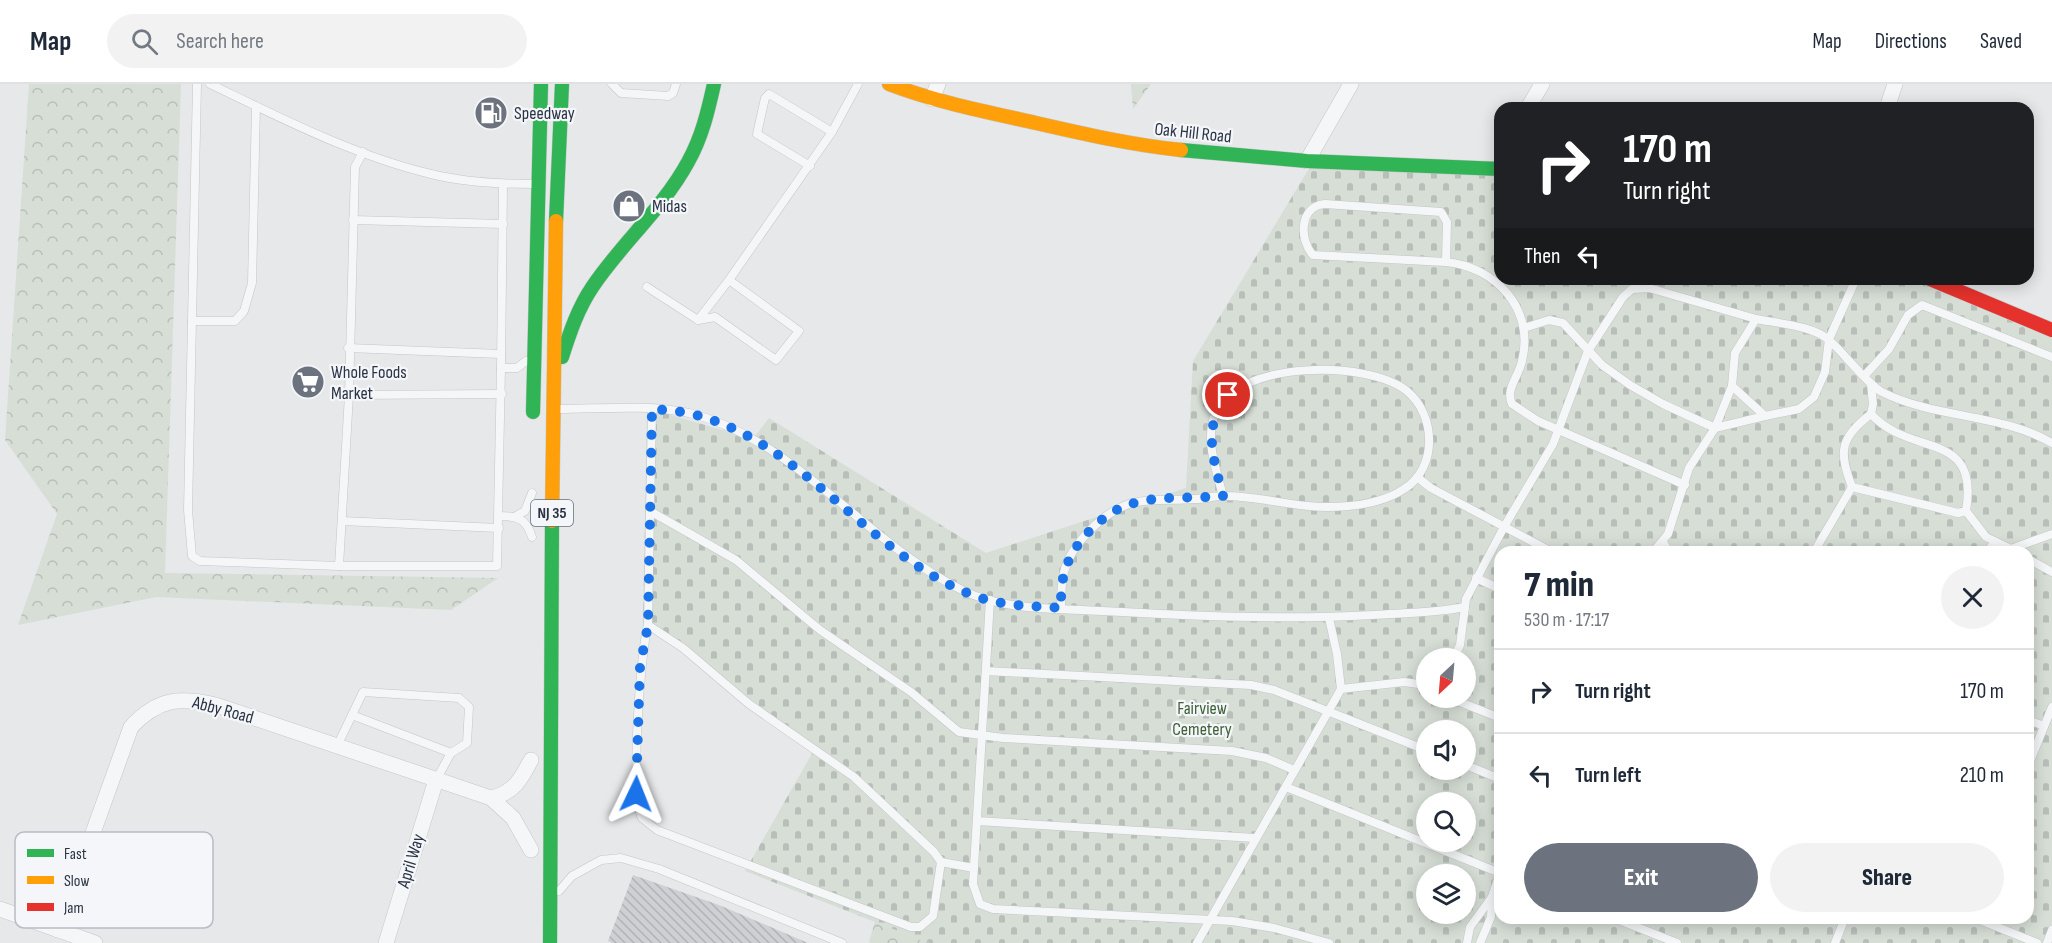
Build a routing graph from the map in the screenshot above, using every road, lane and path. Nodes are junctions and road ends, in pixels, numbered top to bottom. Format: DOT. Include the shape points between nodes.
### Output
graph roads {
  1 [pos="197,84"];
  2 [pos="210,84"];
  3 [pos="542,84"];
  4 [pos="562,84"];
  5 [pos="612,84"];
  6 [pos="676,84"];
  7 [pos="714,84"];
  8 [pos="858,84"];
  9 [pos="889,84"];
  10 [pos="939,84"];
  11 [pos="1351,84"];
  12 [pos="1542,84"];
  13 [pos="1894,84"];
  14 [pos="932,99"];
  15 [pos="1532,102"];
  16 [pos="1889,102"];
  17 [pos="256,106"];
  18 [pos="832,132"];
  19 [pos="363,152"];
  20 [pos="1308,162"];
  21 [pos="810,166"];
  22 [pos="1494,167"];
  23 [pos="503,184"];
  24 [pos="537,184"];
  25 [pos="353,220"];
  26 [pos="503,224"];
  27 [pos="1446,262"];
  28 [pos="729,280"];
  29 [pos="1494,280"];
  30 [pos="1502,285"];
  31 [pos="1853,285"];
  32 [pos="1944,285"];
  33 [pos="647,286"];
  34 [pos="1756,319"];
  35 [pos="698,320"];
  36 [pos="192,321"];
  37 [pos="1524,328"];
  38 [pos="2052,330"];
  39 [pos="1829,339"];
  40 [pos="348,348"];
  41 [pos="533,348"];
  42 [pos="1588,351"];
  43 [pos="501,354"];
  44 [pos="2052,357"];
  45 [pos="501,368"];
  46 [pos="517,368"];
  47 [pos="1865,375"];
  48 [pos="1871,384"];
  49 [pos="533,385"];
  50 [pos="1732,386"];
  51 [pos="502,394"];
  52 [pos="349,395"];
  53 [pos="552,409"];
  54 [pos="652,409"];
  55 [pos="1871,414"];
  56 [pos="1765,416"];
  57 [pos="532,428"];
  58 [pos="1559,428"];
  59 [pos="1715,428"];
  60 [pos="2052,443"];
  61 [pos="1417,477"];
  62 [pos="1685,484"];
  63 [pos="1852,487"];
  64 [pos="532,488"];
  65 [pos="1223,496"];
  66 [pos="650,511"];
  67 [pos="1966,511"];
  68 [pos="499,516"];
  69 [pos="516,516"];
  70 [pos="342,521"];
  71 [pos="1504,527"];
  72 [pos="499,528"];
  73 [pos="2052,534"];
  74 [pos="532,542"];
  75 [pos="1663,542"];
  76 [pos="1995,542"];
  77 [pos="1540,546"];
  78 [pos="1659,546"];
  79 [pos="1665,546"];
  80 [pos="1818,546"];
  81 [pos="1992,546"];
  82 [pos="2003,546"];
  83 [pos="2025,546"];
  84 [pos="2034,562"];
  85 [pos="339,567"];
  86 [pos="2052,572"];
  87 [pos="1476,578"];
  88 [pos="1494,586"];
  89 [pos="990,600"];
  90 [pos="1465,607"];
  91 [pos="1061,608"];
  92 [pos="1329,618"];
  93 [pos="648,625"];
  94 [pos="1459,648"];
  95 [pos="987,671"];
  96 [pos="1416,684"];
  97 [pos="1341,688"];
  98 [pos="2052,706"];
  99 [pos="1475,708"];
  100 [pos="1327,710"];
  101 [pos="352,714"];
  102 [pos="1494,716"];
  103 [pos="2034,722"];
  104 [pos="2044,726"];
  105 [pos="982,734"];
  106 [pos="337,746"];
  107 [pos="1416,746"];
  108 [pos="2034,751"];
  109 [pos="451,753"];
  110 [pos="531,754"];
  111 [pos="1476,769"];
  112 [pos="1294,770"];
  113 [pos="1494,777"];
  114 [pos="436,780"];
  115 [pos="1286,787"];
  116 [pos="531,794"];
  117 [pos="491,798"];
  118 [pos="531,816"];
  119 [pos="977,821"];
  120 [pos="93,832"];
  121 [pos="1255,838"];
  122 [pos="531,856"];
  123 [pos="941,862"];
  124 [pos="974,868"];
  125 [pos="1494,871"];
  126 [pos="1494,891"];
  127 [pos="1492,897"];
  128 [pos="550,901"];
  129 [pos="0,909"];
  130 [pos="15,914"];
  131 [pos="1210,920"];
  132 [pos="1629,924"];
  133 [pos="1843,924"];
  134 [pos="1990,924"];
  135 [pos="52,928"];
  136 [pos="58,930"];
  137 [pos="2052,930"];
  138 [pos="96,943"];
  139 [pos="386,943"];
  140 [pos="550,943"];
  141 [pos="842,943"];
  142 [pos="1197,943"];
  143 [pos="1329,943"];
  144 [pos="1467,943"];
  145 [pos="1480,943"];
  146 [pos="1677,943"];
  147 [pos="1835,943"];
  148 [pos="2037,943"];
  149 [pos="2047,943"];
  1 -- 36 [label="lane"];
  2 -- 17 [label="lane"];
  3 -- 24 [label="main road"];
  4 -- 53 [label="main road, NJ 35"];
  5 -- 6 [label="lane" via="621,93 659,96 673,93"];
  7 -- 53 [label="main road" via="702,136 687,167 582,300 565,340"];
  8 -- 18 [label="lane"];
  9 -- 14 [label="main road, Oak Hill Road"];
  10 -- 14 [label="street"];
  11 -- 20 [label="street"];
  12 -- 15 [label="street"];
  13 -- 16 [label="street"];
  14 -- 20 [label="main road, Oak Hill Road" via="1140,146"];
  17 -- 19 [label="lane"];
  17 -- 36 [label="lane" via="252,283 244,311 235,321"];
  18 -- 21 [label="lane"];
  18 -- 21 [label="lane" via="769,94 765,98 757,134"];
  19 -- 23 [label="lane" via="432,174"];
  19 -- 25 [label="lane" via="355,167"];
  20 -- 22 [label="main road, Oak Hill Road"];
  21 -- 28 [label="lane"];
  23 -- 24 [label="lane"];
  23 -- 26 [label="lane"];
  24 -- 41 [label="main road"];
  25 -- 26 [label="lane"];
  25 -- 40 [label="lane"];
  26 -- 43 [label="lane"];
  27 -- 27 [label="lane" via="1447,222 1435,210 1325,204 1312,208 1306,217 1304,240 1313,255"];
  27 -- 29 [label="lane" via="1461,264"];
  28 -- 35 [label="lane"];
  28 -- 35 [label="lane" via="799,332 776,360 715,317"];
  30 -- 37 [label="lane" via="1516,304"];
  31 -- 39 [label="lane"];
  32 -- 38 [label="main road"];
  33 -- 35 [label="lane"];
  34 -- 39 [label="lane" via="1797,326"];
  34 -- 42 [label="lane" via="1641,288 1623,297"];
  34 -- 50 [label="lane" via="1735,352"];
  36 -- 85 [label="lane" via="188,510 192,556 200,561"];
  37 -- 42 [label="lane" via="1558,320"];
  37 -- 58 [label="lane" via="1522,363 1509,398 1523,413"];
  39 -- 47 [label="lane"];
  39 -- 56 [label="lane" via="1825,372 1814,397 1799,409"];
  40 -- 43 [label="lane"];
  40 -- 52 [label="lane"];
  41 -- 46 [label="lane" via="528,360"];
  41 -- 49 [label="main road"];
  42 -- 58 [label="lane"];
  42 -- 59 [label="lane" via="1641,393"];
  43 -- 45 [label="lane"];
  44 -- 47 [label="lane" via="1922,304 1908,315 1889,349"];
  45 -- 46 [label="lane"];
  45 -- 51 [label="lane"];
  46 -- 49 [label="lane" via="529,376"];
  47 -- 48 [label="lane"];
  48 -- 55 [label="lane"];
  48 -- 60 [label="lane" via="1908,403 2015,427"];
  49 -- 57 [label="main road"];
  50 -- 56 [label="lane"];
  50 -- 59 [label="lane"];
  51 -- 52 [label="lane"];
  51 -- 68 [label="lane"];
  52 -- 70 [label="lane"];
  53 -- 54 [label="lane"];
  53 -- 128 [label="main road, NJ 35"];
  54 -- 66 [label="lane"];
  54 -- 89 [label="lane" via="688,413 716,422 765,447 910,561 964,591"];
  55 -- 63 [label="lane" via="1858,423 1844,446 1843,461"];
  55 -- 67 [label="lane" via="1895,433 1948,452 1959,460 1969,476"];
  56 -- 59 [label="lane"];
  58 -- 62 [label="lane"];
  58 -- 71 [label="lane"];
  59 -- 62 [label="lane" via="1689,468"];
  61 -- 65 [label="lane" via="1405,489 1382,499 1347,506 1304,507"];
  61 -- 65 [label="lane" via="1426,461 1429,427 1426,416 1407,391 1361,374 1292,372 1242,385 1221,403 1211,426 1210,444"];
  61 -- 71 [label="lane" via="1431,489"];
  62 -- 75 [label="lane"];
  63 -- 67 [label="lane" via="1958,513"];
  63 -- 80 [label="lane"];
  64 -- 69 [label="lane" via="525,511"];
  64 -- 74 [label="main road, NJ 35"];
  65 -- 91 [label="lane" via="1148,500 1114,511 1071,556 1064,572"];
  66 -- 93 [label="lane"];
  66 -- 105 [label="lane" via="736,560 820,630 911,692 954,729"];
  67 -- 76 [label="lane" via="1986,537"];
  68 -- 69 [label="lane"];
  68 -- 72 [label="lane"];
  69 -- 74 [label="lane" via="529,526"];
  70 -- 72 [label="lane"];
  70 -- 85 [label="lane"];
  71 -- 77 [label="lane"];
  71 -- 87 [label="lane"];
  72 -- 85 [label="lane" via="497,566"];
  73 -- 83 [label="lane"];
  75 -- 78 [label="lane"];
  75 -- 79 [label="lane"];
  76 -- 81 [label="lane"];
  76 -- 82 [label="lane"];
  84 -- 86 [label="lane"];
  87 -- 88 [label="lane"];
  87 -- 90 [label="lane"];
  89 -- 91 [label="lane"];
  89 -- 95 [label="lane"];
  90 -- 92 [label="lane"];
  90 -- 94 [label="lane"];
  91 -- 92 [label="lane" via="1269,619"];
  92 -- 97 [label="lane"];
  93 -- 123 [label="lane" via="683,648 749,704 854,777"];
  93 -- 123 [label="lane" via="640,667 636,794 638,811 650,826 911,927 920,927 933,916"];
  95 -- 100 [label="lane" via="1251,685"];
  95 -- 105 [label="lane"];
  96 -- 97 [label="lane"];
  97 -- 100 [label="lane"];
  98 -- 104 [label="lane"];
  99 -- 102 [label="lane"];
  100 -- 107 [label="lane"];
  100 -- 112 [label="lane"];
  101 -- 106 [label="lane"];
  101 -- 109 [label="lane"];
  101 -- 109 [label="lane" via="363,692 459,698 469,706 467,743"];
  103 -- 104 [label="lane"];
  104 -- 108 [label="lane"];
  105 -- 112 [label="lane" via="1232,751 1266,758"];
  105 -- 119 [label="lane"];
  106 -- 114 [label="street, Abby Road"];
  106 -- 120 [label="street, Abby Road" via="216,705 190,699 161,703 131,727"];
  109 -- 114 [label="lane"];
  110 -- 116 [label="main road"];
  110 -- 117 [label="street" via="520,781 510,791"];
  111 -- 113 [label="lane"];
  112 -- 115 [label="lane"];
  114 -- 117 [label="street, Abby Road"];
  114 -- 139 [label="street, April Way"];
  115 -- 121 [label="lane"];
  115 -- 125 [label="lane"];
  117 -- 122 [label="street, Abby Road" via="513,818"];
  118 -- 122 [label="main road"];
  119 -- 121 [label="lane"];
  119 -- 124 [label="lane"];
  121 -- 131 [label="lane"];
  123 -- 124 [label="lane"];
  124 -- 131 [label="lane" via="975,896 985,908"];
  126 -- 127 [label="lane"];
  127 -- 144 [label="lane" via="1470,927"];
  127 -- 145 [label="lane" via="1491,917"];
  128 -- 140 [label="main road, NJ 35"];
  128 -- 141 [label="lane" via="572,876 600,860 621,858 659,869"];
  129 -- 130 [label="street"];
  131 -- 142 [label="lane"];
  131 -- 143 [label="lane" via="1274,928"];
  132 -- 146 [label="lane"];
  133 -- 147 [label="lane"];
  134 -- 148 [label="lane"];
  135 -- 136 [label="street"];
  136 -- 138 [label="street"];
  137 -- 149 [label="lane"];
}
